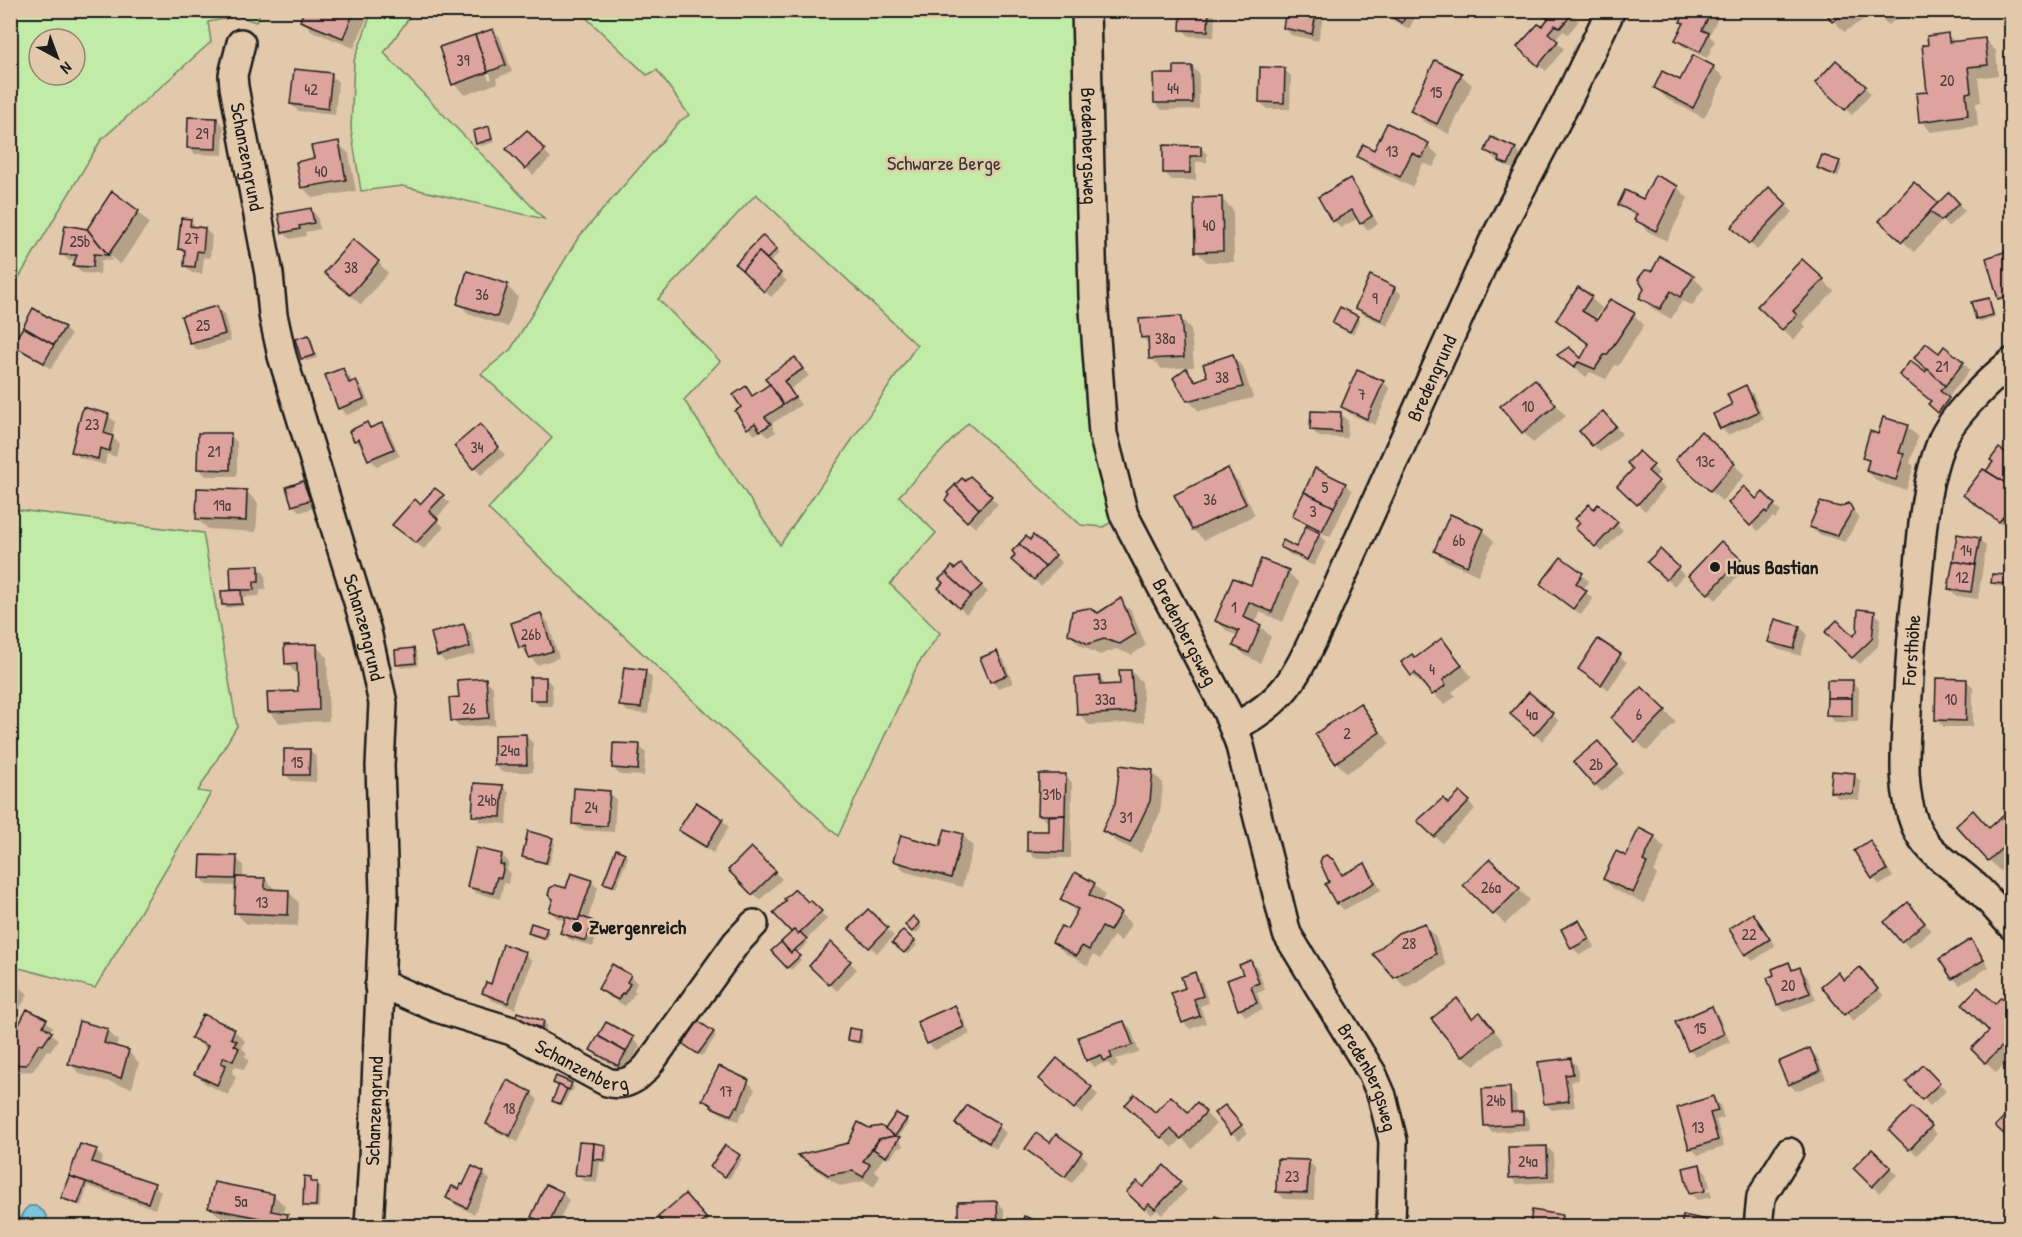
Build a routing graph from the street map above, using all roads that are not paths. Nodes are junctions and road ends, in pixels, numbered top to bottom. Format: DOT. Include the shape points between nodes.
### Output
graph roads {
  1 [pos="1086,10"];
  2 [pos="1611,10"];
  3 [pos="241,43"];
  4 [pos="2012,362"];
  5 [pos="1234,728"];
  6 [pos="754,924"];
  7 [pos="2012,926"];
  8 [pos="379,987"];
  9 [pos="1789,1152"];
  10 [pos="369,1227"];
  11 [pos="1391,1227"];
  12 [pos="1758,1227"];
  1 -- 5 [label="street, Bredenbergsweg" via="1093,296 1103,434 1124,515"];
  2 -- 5 [label="street, Bredengrund" via="1492,244 1294,679 1280,696"];
  3 -- 8 [label="street, Schanzengrund" via="234,87 273,315 287,375 367,631 382,704 384,892"];
  4 -- 7 [label="street, Forsthöhe" via="1967,405 1941,441 1930,479 1910,659 1905,764 1916,827 1933,852 1975,886"];
  5 -- 11 [label="street, Bredenbergsweg" via="1287,934 1372,1073 1382,1096 1393,1141"];
  6 -- 8 [label="street, Schanzenberg" via="642,1073 621,1084 607,1082 512,1031"];
  8 -- 10 [label="street, Schanzengrund"];
  9 -- 12 [label="street" via="1761,1197"];
}
